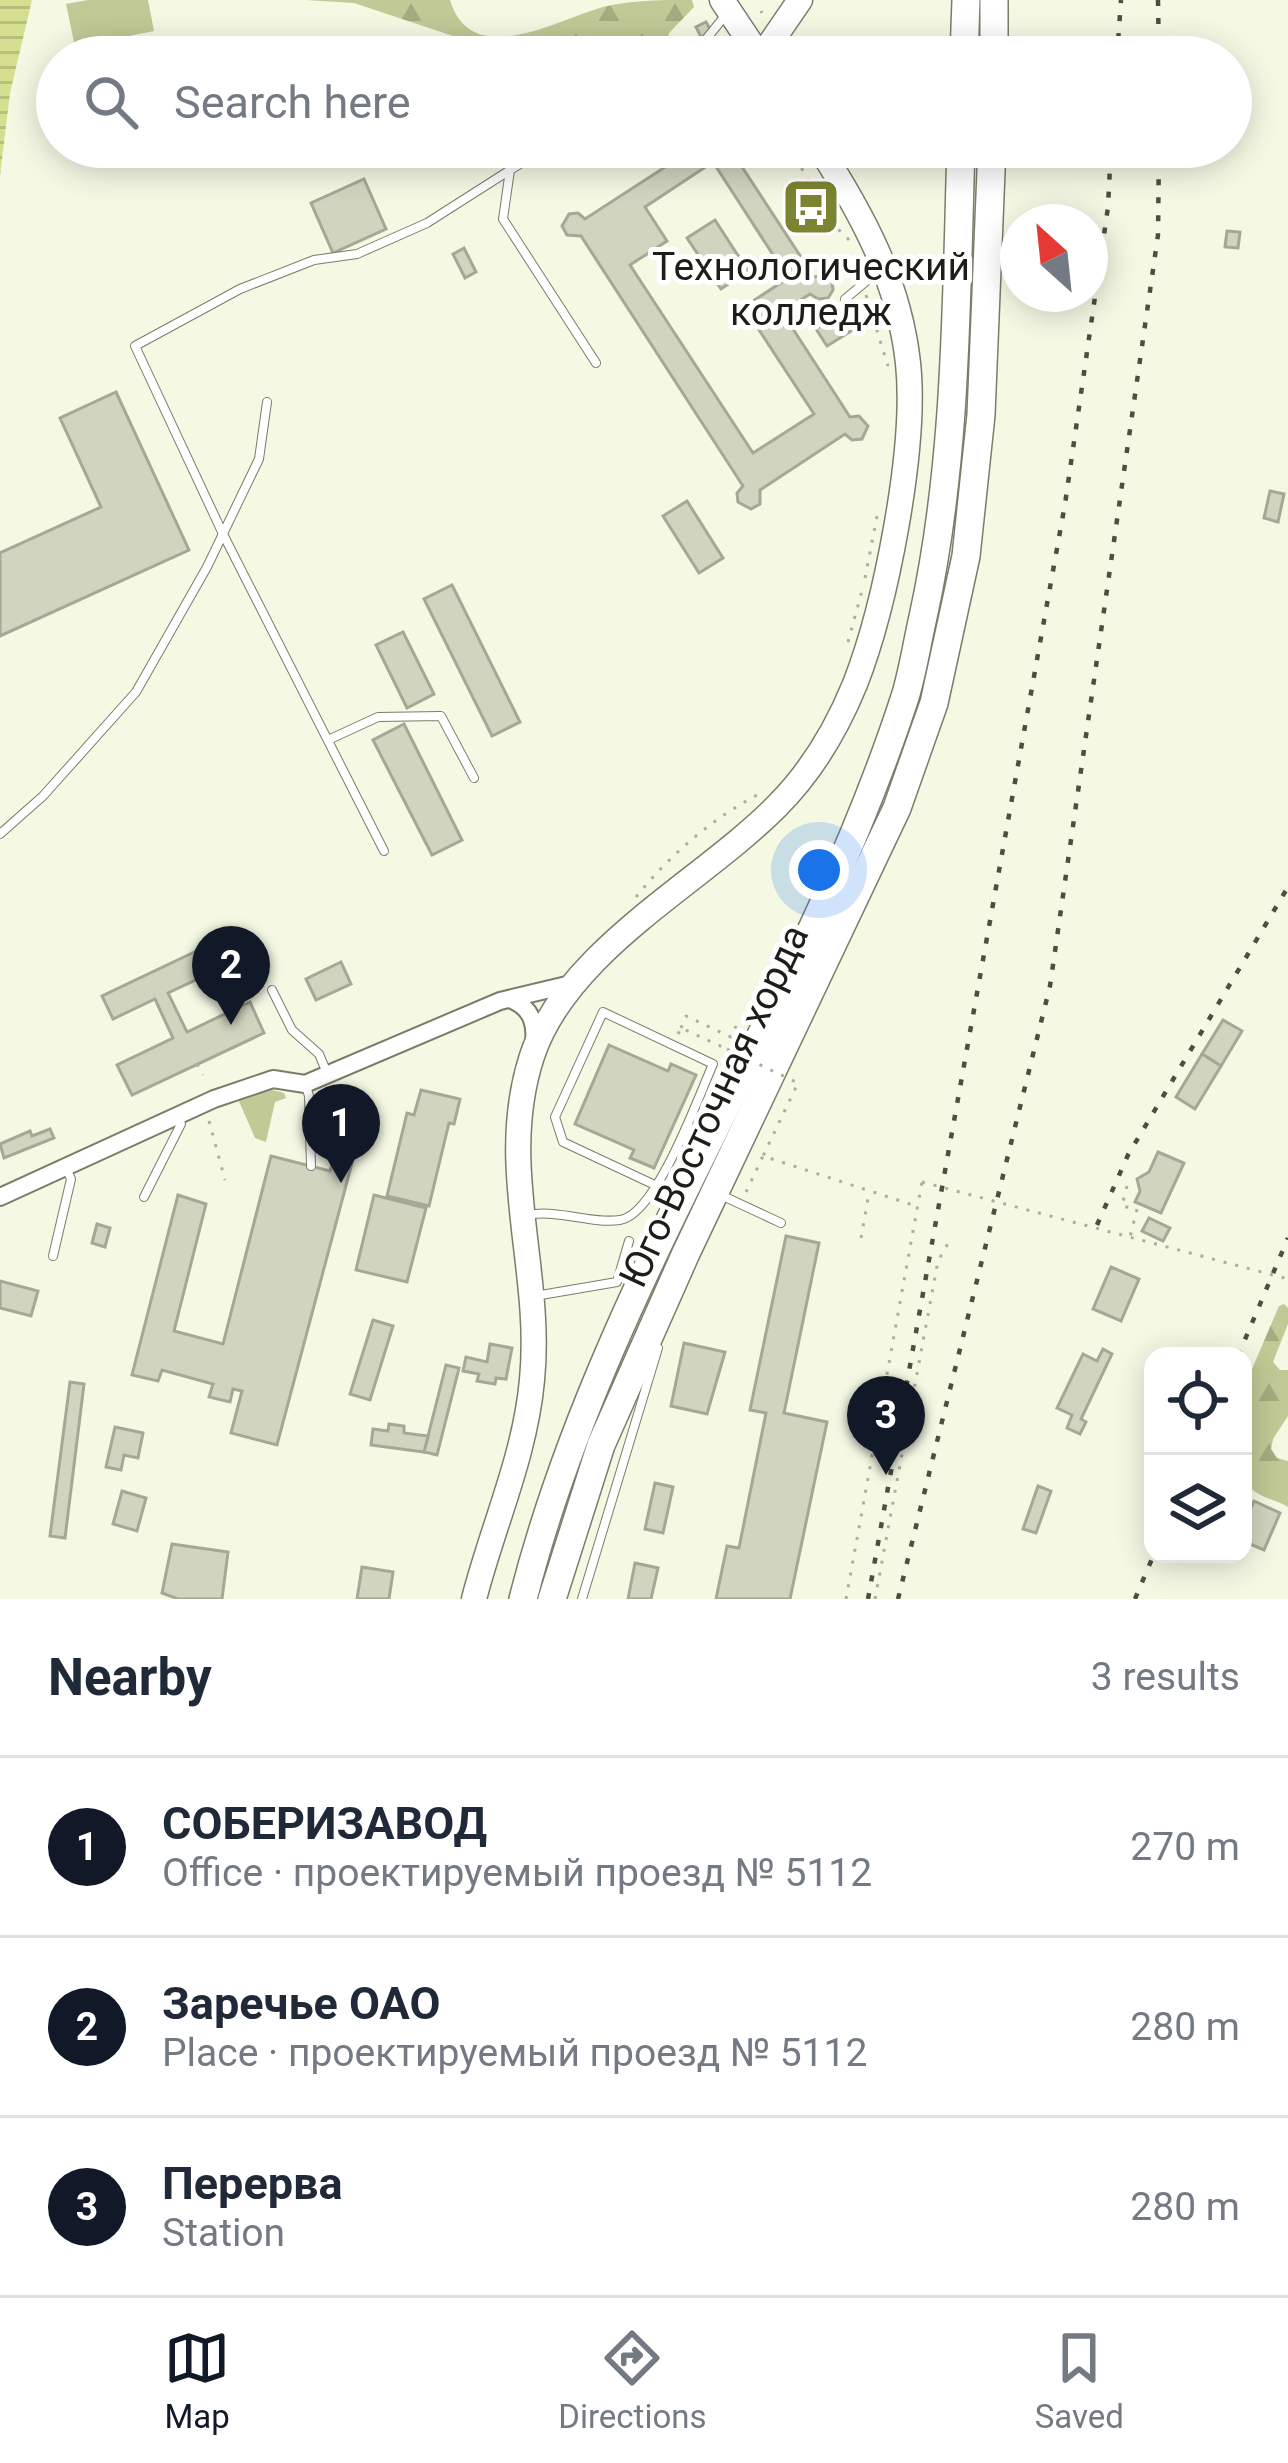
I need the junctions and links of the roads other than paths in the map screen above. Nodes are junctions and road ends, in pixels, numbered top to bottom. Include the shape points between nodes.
1 (800, 0) edge
2 (966, 0) edge
3 (994, 0) edge
4 (726, 6) edge
5 (707, 36) edge
6 (746, 36) edge
7 (775, 36) edge
8 (965, 36) edge
9 (994, 36) edge
10 (514, 168) edge
11 (832, 168) edge
12 (960, 168) edge
13 (991, 168) edge
14 (511, 170) junction
15 (884, 267) junction
16 (845, 298) dead end
17 (596, 363) dead end
18 (267, 402) dead end
19 (223, 534) junction
20 (328, 740) junction
21 (474, 778) dead end
22 (0, 834) edge
23 (385, 851) dead end
24 (571, 984) junction
25 (272, 990) dead end
26 (510, 998) junction
27 (533, 1052) junction
28 (328, 1075) junction
29 (305, 1084) junction
30 (178, 1115) junction
31 (311, 1166) dead end
32 (66, 1167) junction
33 (657, 1186) junction
34 (0, 1197) edge
35 (144, 1197) dead end
36 (728, 1198) junction
37 (521, 1217) junction
38 (781, 1223) dead end
39 (629, 1241) dead end
40 (686, 1253) junction
41 (53, 1256) dead end
42 (534, 1297) junction
43 (474, 1599) edge
44 (523, 1599) edge
45 (552, 1599) edge
46 (582, 1599) edge

1 - 7 main road
2 - 8 main road
3 - 9 main road
4 - 5 lane
4 - 6 main road
10 - 14 lane
11 - 15 main road
12 - 44 main road, Юго-Восточная хорда via 950,434 938,548 907,691 831,886 575,1432
13 - 36 main road, Юго-Восточная хорда via 974,485 934,703 897,808
14 - 17 lane via 502,219
14 - 19 lane via 427,223 240,289 135,346
15 - 16 lane
15 - 24 main road via 908,361 910,405 902,487 856,682 824,746 781,802
18 - 19 lane via 259,458
19 - 20 lane
19 - 22 lane via 136,692
20 - 21 lane via 378,717 441,716
20 - 23 lane
24 - 26 street
24 - 27 main road
25 - 28 lane
26 - 27 street via 532,1017
26 - 28 street
27 - 37 main road via 516,1134
28 - 29 street
29 - 30 street via 273,1079
29 - 31 lane
30 - 32 street
30 - 35 lane via 182,1124
32 - 34 street
32 - 41 lane
33 - 33 lane via 563,1142 555,1118 603,1012 713,1064
33 - 37 lane via 626,1220
36 - 38 lane
36 - 40 main road, Юго-Восточная хорда
37 - 42 main road
39 - 42 lane via 617,1282
40 - 45 main road, Юго-Восточная хорда via 602,1444
40 - 46 lane
42 - 43 main road via 518,1466

